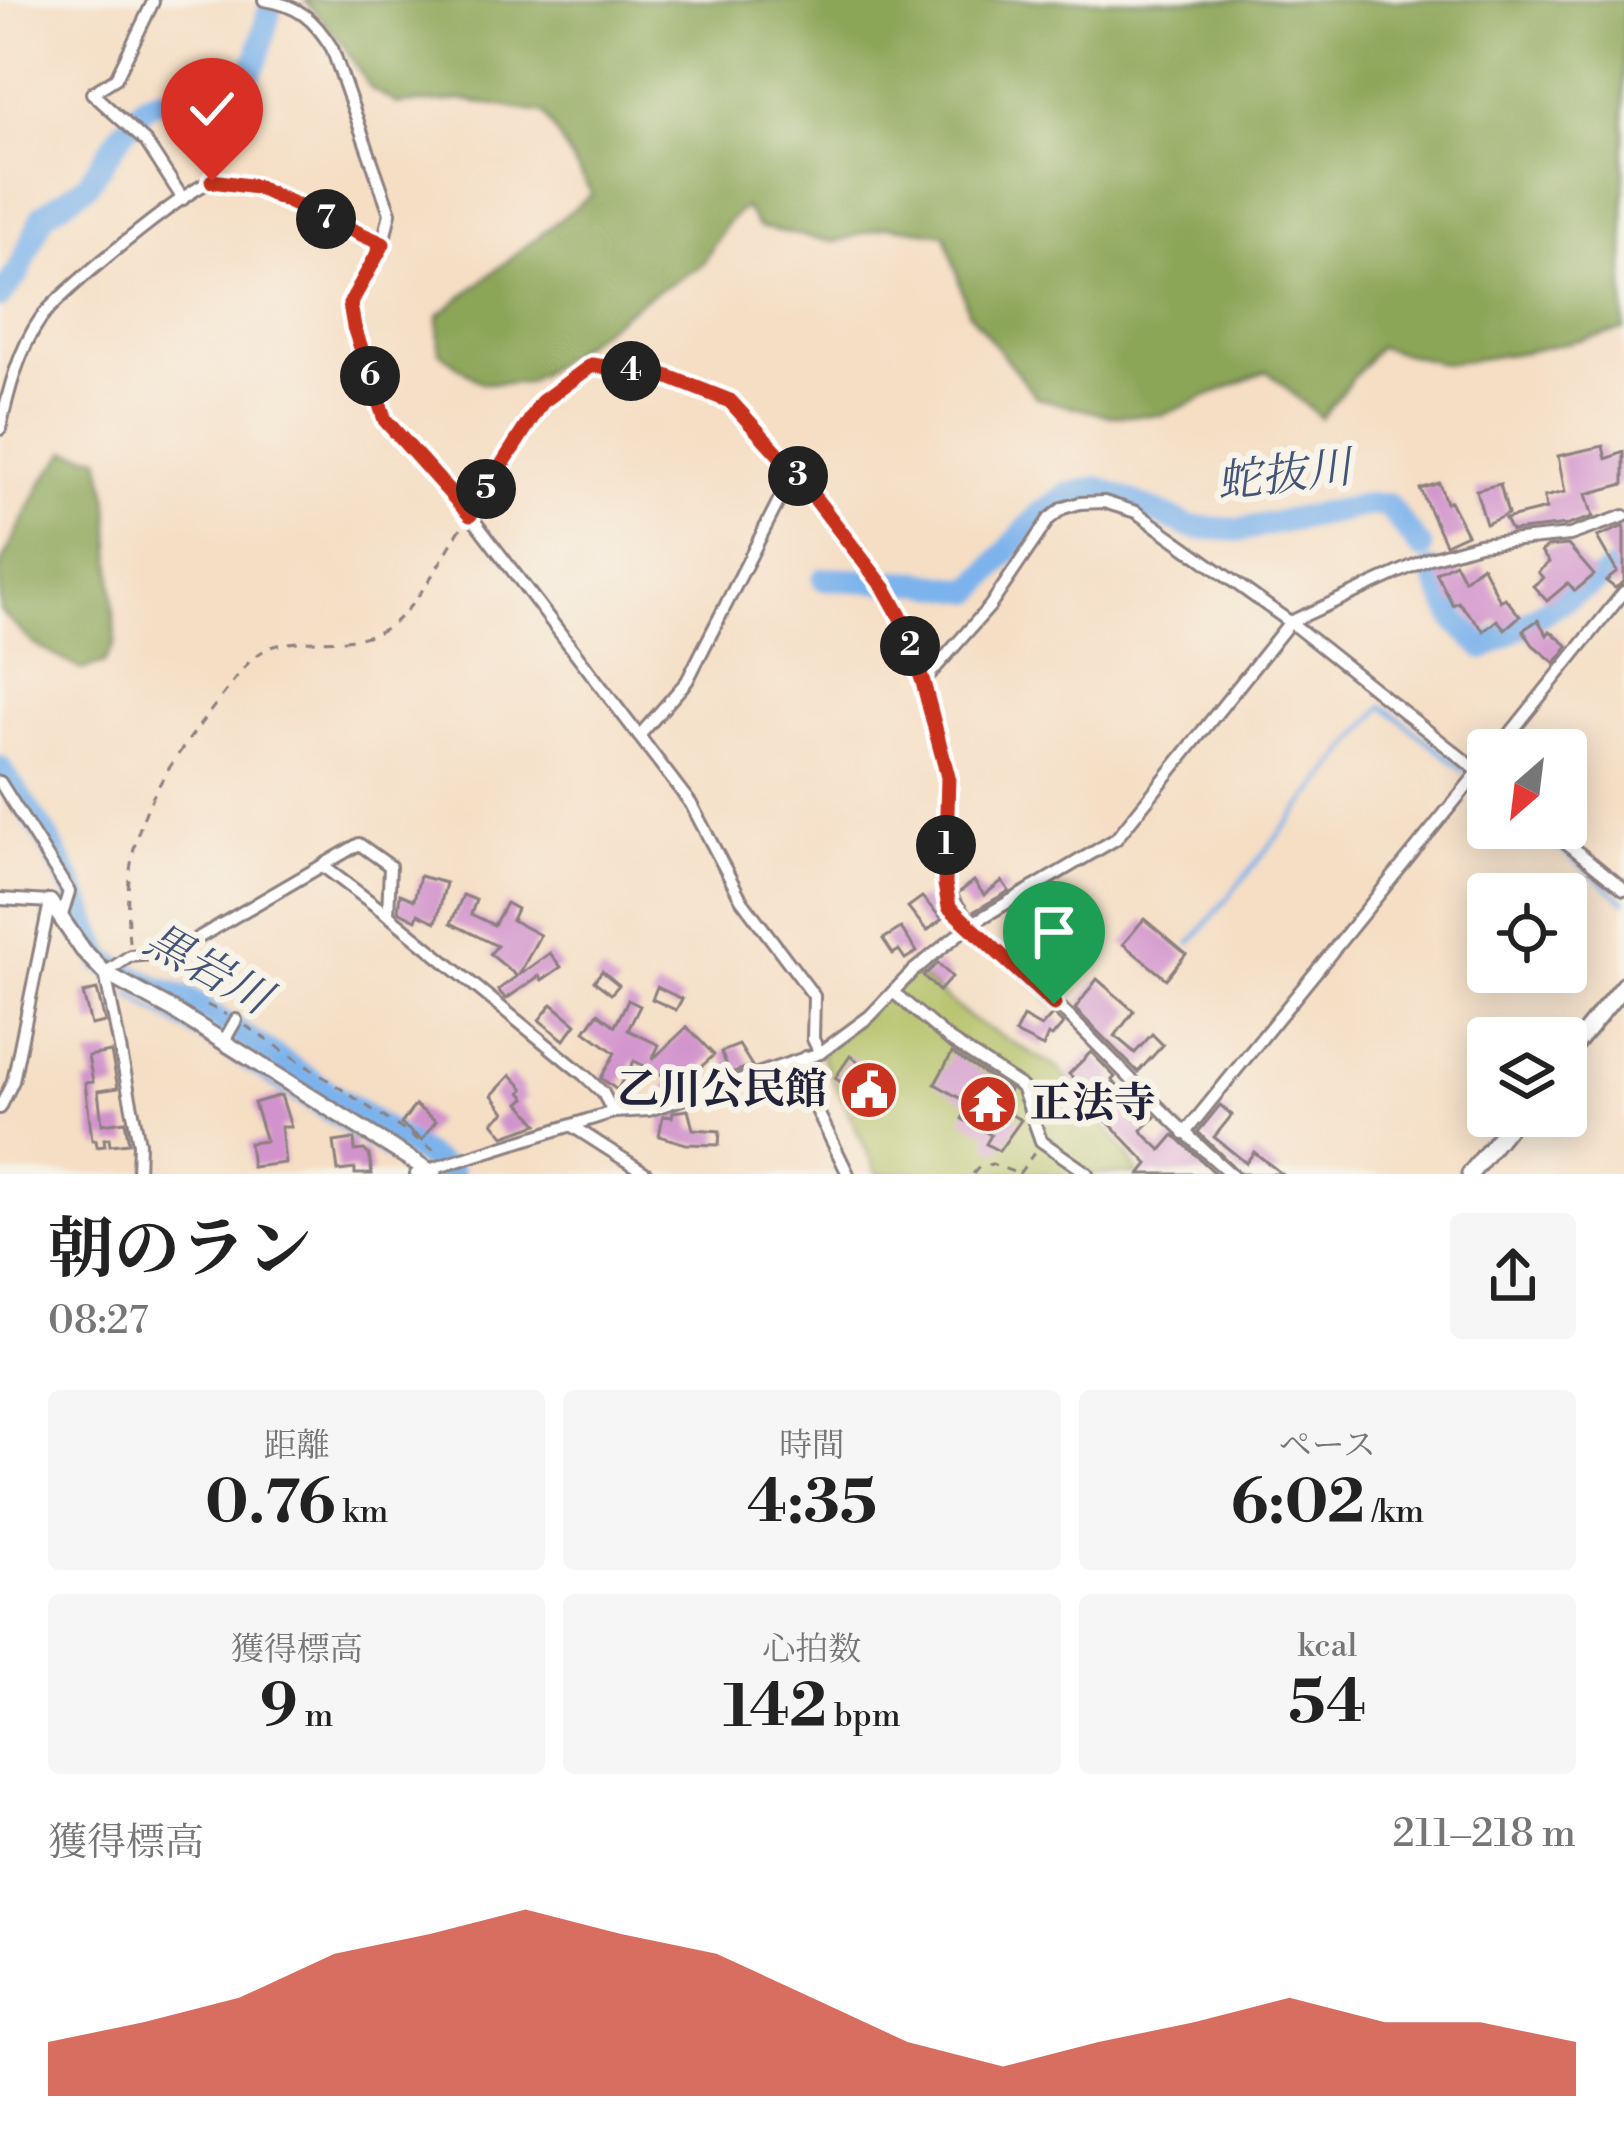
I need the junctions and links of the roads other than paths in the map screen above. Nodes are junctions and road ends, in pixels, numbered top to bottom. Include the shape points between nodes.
1 (264, 0) edge
2 (153, 2) edge
3 (183, 199) junction
4 (383, 244) junction
5 (0, 429) edge
6 (794, 471) junction
7 (470, 515) junction
8 (1624, 516) edge
9 (1624, 592) edge
10 (1290, 622) junction
11 (923, 682) junction
12 (1514, 729) edge
13 (639, 736) junction
14 (1467, 763) edge
15 (0, 782) edge
16 (1467, 795) edge
17 (1574, 849) edge
18 (324, 867) junction
19 (1624, 889) edge
20 (0, 899) edge
21 (50, 902) junction
22 (62, 915) junction
23 (388, 915) junction
24 (971, 924) junction
25 (105, 973) junction
26 (1624, 985) edge
27 (893, 992) junction
28 (236, 1020) road end
29 (1587, 1030) edge
30 (224, 1041) junction
31 (820, 1053) junction
32 (805, 1057) junction
33 (0, 1108) edge
34 (613, 1112) junction
35 (572, 1126) junction
36 (1184, 1134) junction
37 (1500, 1137) edge
38 (427, 1172) edge
39 (1087, 1173) edge
40 (138, 1174) edge
41 (646, 1174) edge
42 (848, 1174) edge
43 (1231, 1174) edge
44 (1470, 1174) edge

1 - 4 street via 292,4 332,48 391,213
2 - 3 street via 116,78 92,92 146,142
3 - 4 street via 212,181 256,187
3 - 5 street via 54,300 9,389
4 - 7 street via 350,304 354,327 385,420
6 - 7 street via 730,401 666,376 592,365 542,402
6 - 11 street via 885,589
6 - 13 street via 687,681
7 - 13 street
8 - 10 street via 1570,535 1478,544 1430,558
9 - 12 street
10 - 11 street via 1136,512 1080,503 1049,519 990,606
10 - 14 street
10 - 24 street via 1116,838
11 - 24 street via 948,777 949,907
13 - 31 street via 691,804 741,899 814,996
15 - 22 street via 69,892
16 - 36 street
17 - 19 street
18 - 23 street
18 - 23 street via 359,844 390,866
18 - 25 street via 174,952 130,956
20 - 21 street
21 - 22 street
21 - 33 street via 13,1081
22 - 25 street
23 - 34 street via 584,1076
24 - 27 street
24 - 36 street
25 - 30 street
25 - 40 street via 139,1143
26 - 29 main road
27 - 31 street
27 - 39 street via 1022,1087 1041,1141
28 - 30 street
30 - 38 street
31 - 32 street
32 - 34 street via 649,1110
32 - 42 street via 814,1104
34 - 35 street
35 - 38 street
35 - 41 street
36 - 43 street
37 - 44 main road

